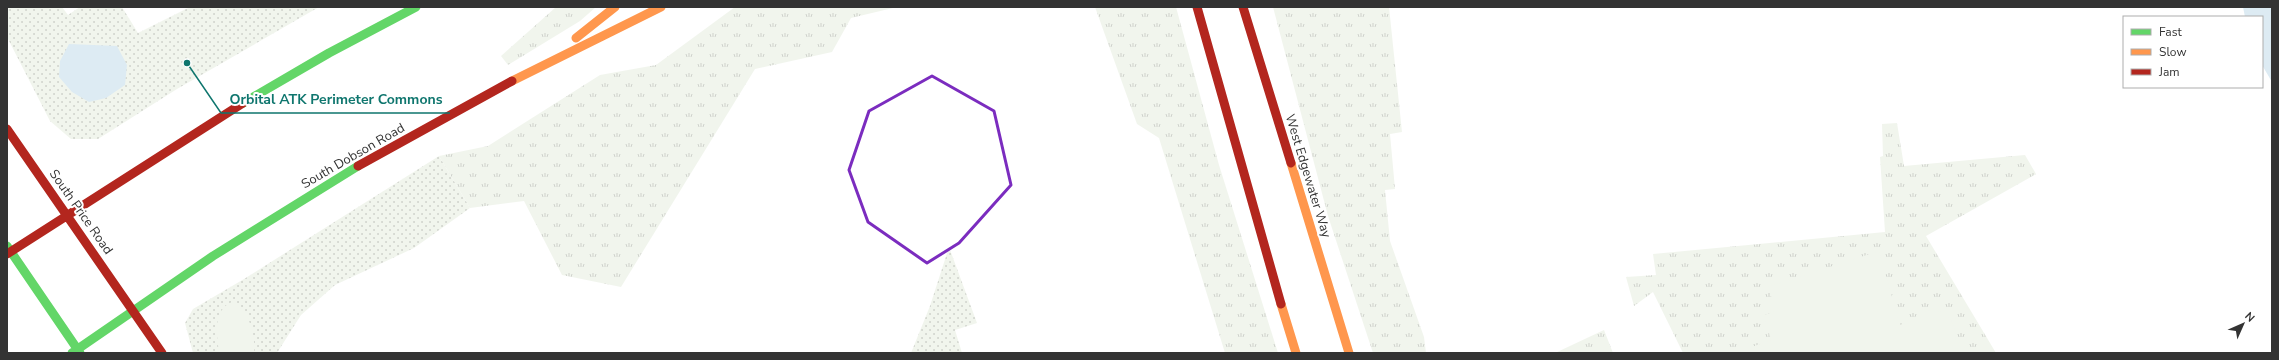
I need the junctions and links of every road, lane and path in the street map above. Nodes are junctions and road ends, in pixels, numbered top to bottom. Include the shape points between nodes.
1 (416, 7) edge
2 (615, 7) edge
3 (661, 7) edge
4 (1197, 7) edge
5 (1243, 7) edge
6 (529, 74) junction
7 (7, 129) edge
8 (68, 215) junction
9 (8, 251) edge
10 (133, 310) junction
11 (77, 352) edge
12 (162, 353) edge
13 (1296, 353) edge
14 (1349, 353) edge

1 - 8 main road via 376,26 255,96
2 - 6 main road
3 - 6 main road, South Dobson Road
4 - 13 main road
5 - 14 main road, West Edgewater Way
6 - 10 main road, South Dobson Road via 449,116 315,193 165,286
7 - 8 main road, South Price Road
8 - 9 main road
8 - 10 main road, South Price Road
9 - 11 main road
10 - 11 main road, South Dobson Road
10 - 12 main road, South Price Road

